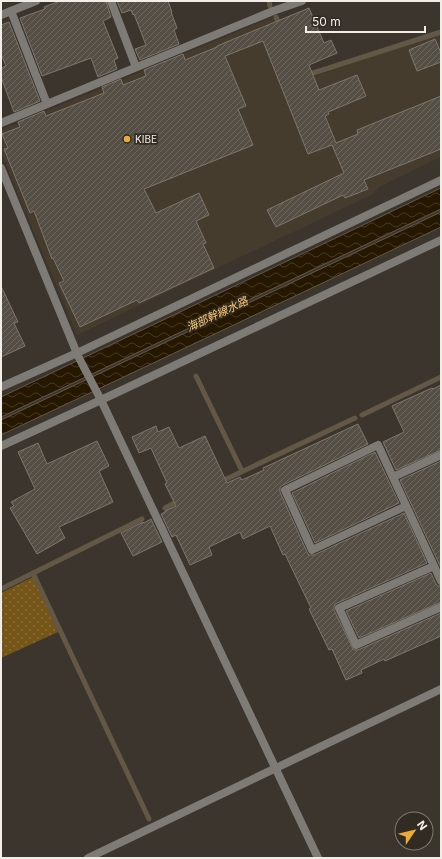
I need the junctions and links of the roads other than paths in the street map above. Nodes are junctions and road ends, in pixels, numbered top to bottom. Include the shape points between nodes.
1 (36, 1) edge
2 (111, 1) edge
3 (302, 1) edge
4 (11, 11) junction
5 (1, 15) edge
6 (136, 67) junction
7 (47, 104) junction
8 (1, 123) edge
9 (1, 168) edge
10 (441, 180) edge
11 (441, 240) edge
12 (78, 354) junction
13 (1, 387) edge
14 (100, 397) junction
15 (1, 446) edge
16 (441, 455) edge
17 (393, 477) junction
18 (406, 506) junction
19 (434, 566) junction
20 (441, 581) edge
21 (441, 607) edge
22 (441, 689) edge
23 (276, 768) junction
24 (88, 858) edge
25 (318, 858) edge

1 - 4 street
2 - 6 street
3 - 6 street
4 - 5 street
4 - 7 street
6 - 7 street
7 - 8 street
9 - 12 street
10 - 12 street
11 - 14 street
12 - 13 street
12 - 14 street
14 - 15 street
14 - 23 street
16 - 17 street
17 - 18 street
17 - 18 street via 378,445 285,490 312,550
18 - 19 street
19 - 20 street
19 - 21 street via 339,608 356,645
22 - 23 street
23 - 24 street
23 - 25 street

